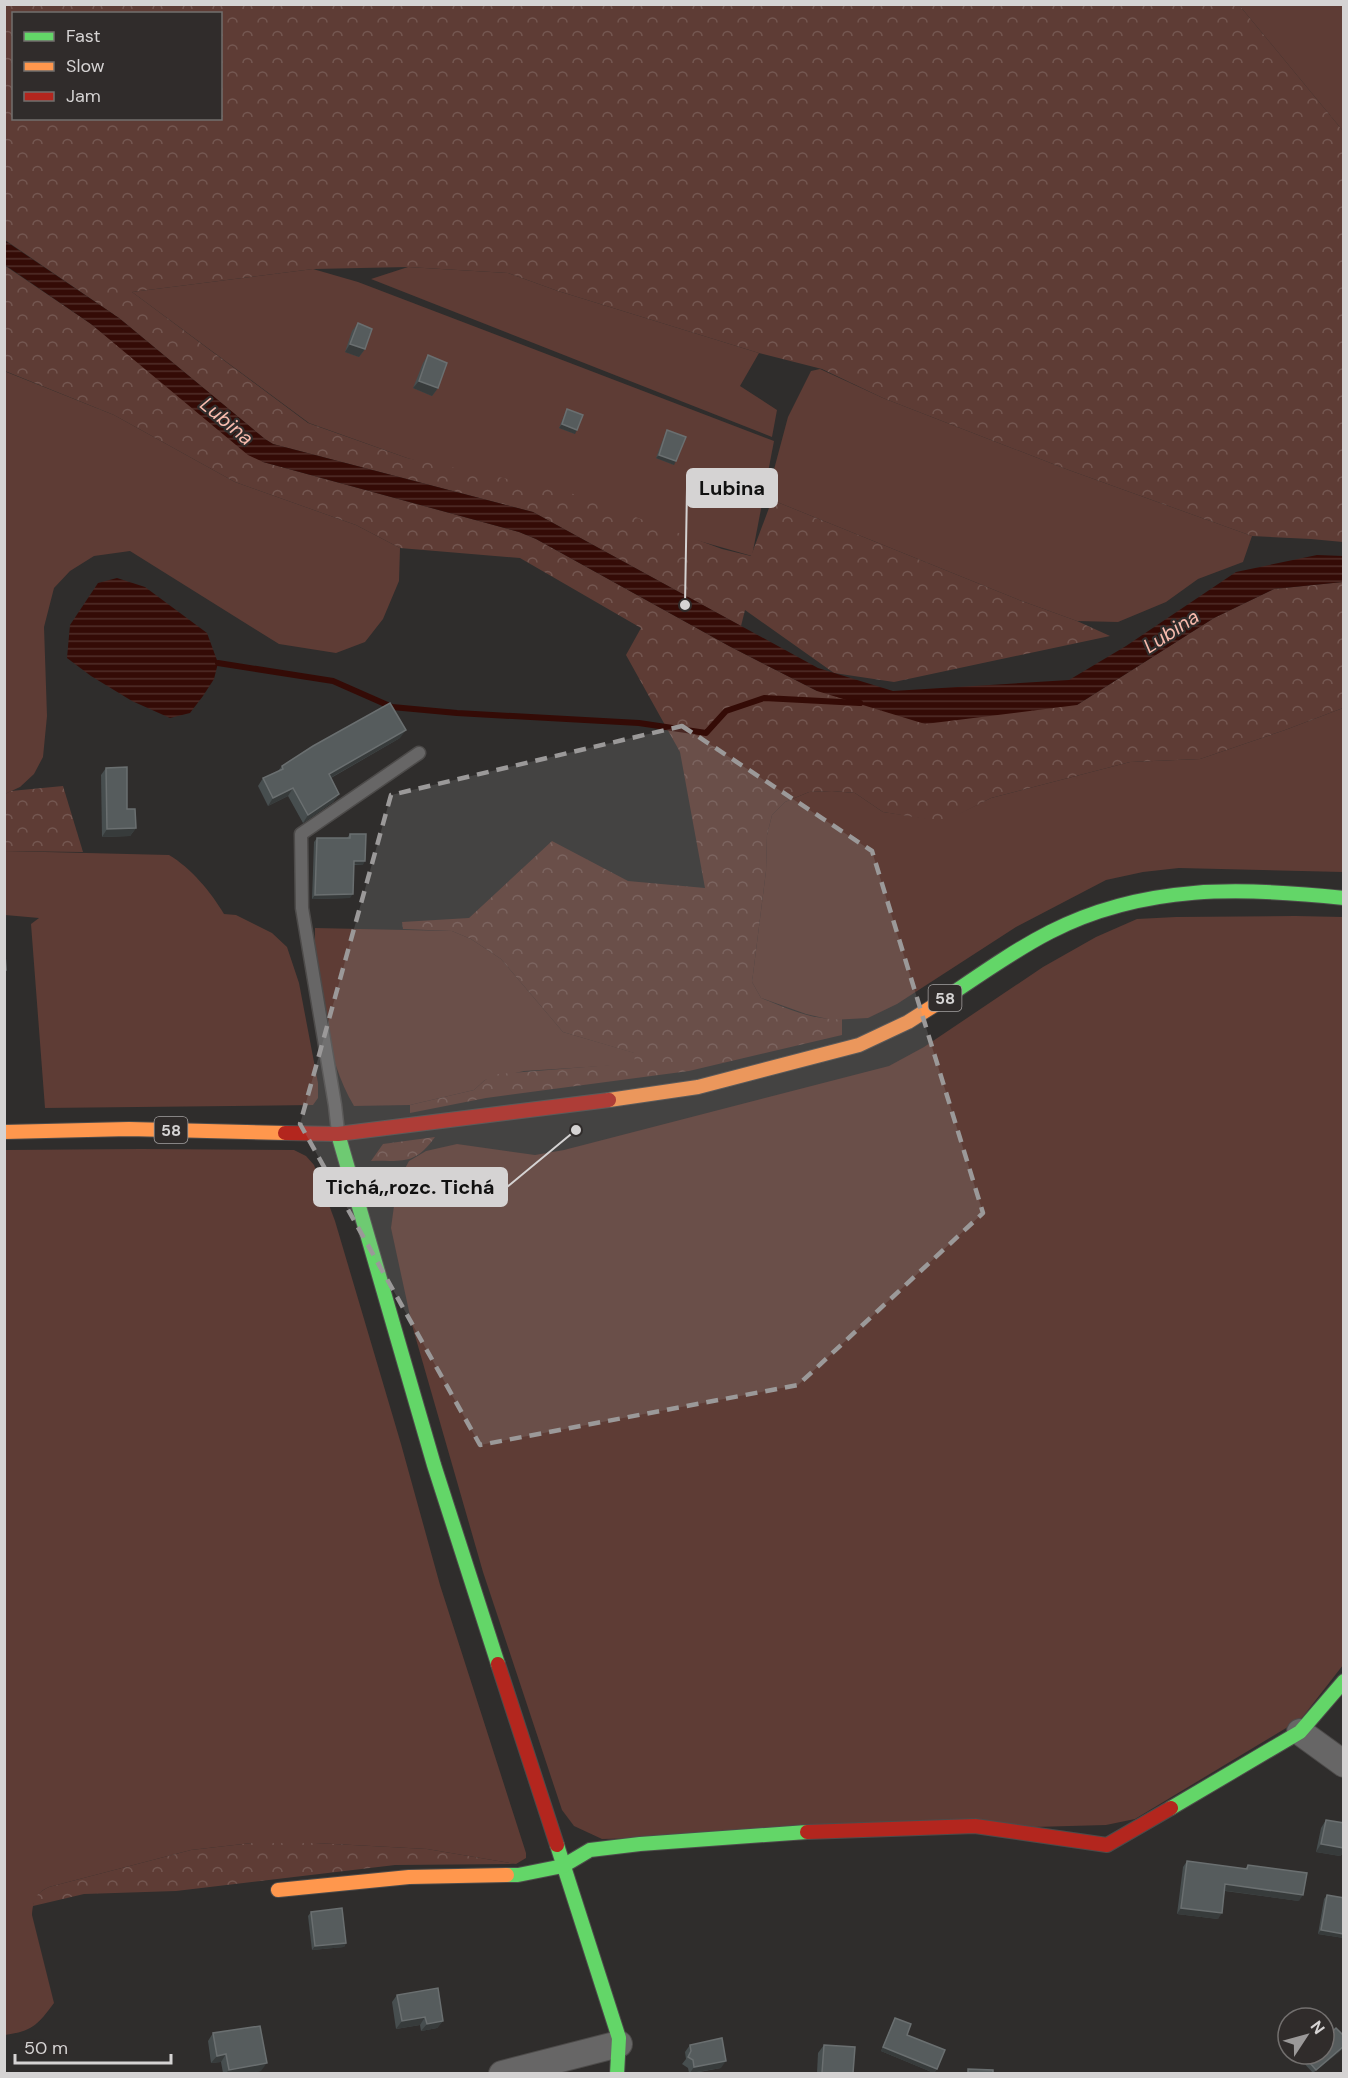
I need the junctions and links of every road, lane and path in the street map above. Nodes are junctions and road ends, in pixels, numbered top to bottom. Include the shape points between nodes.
1 (418, 753) dead end
2 (1344, 898) edge
3 (4, 1132) edge
4 (338, 1134) junction
5 (1344, 1681) edge
6 (1300, 1732) junction
7 (1344, 1764) edge
8 (563, 1866) junction
9 (278, 1890) dead end
10 (619, 2044) junction
11 (581, 2063) edge
12 (502, 2073) edge
13 (617, 2073) edge

1 - 4 lane via 302,834 302,908
2 - 4 street, 58 via 1276,891 1173,894 1131,901 1050,932 908,1022 859,1045 698,1087
3 - 4 street, 58 via 129,1129
4 - 8 street via 434,1465
5 - 6 street
6 - 7 street
6 - 8 street via 1107,1845 975,1826 848,1829 590,1850
8 - 9 street via 518,1875 409,1877
8 - 10 street
10 - 11 street
10 - 13 street
11 - 12 street

